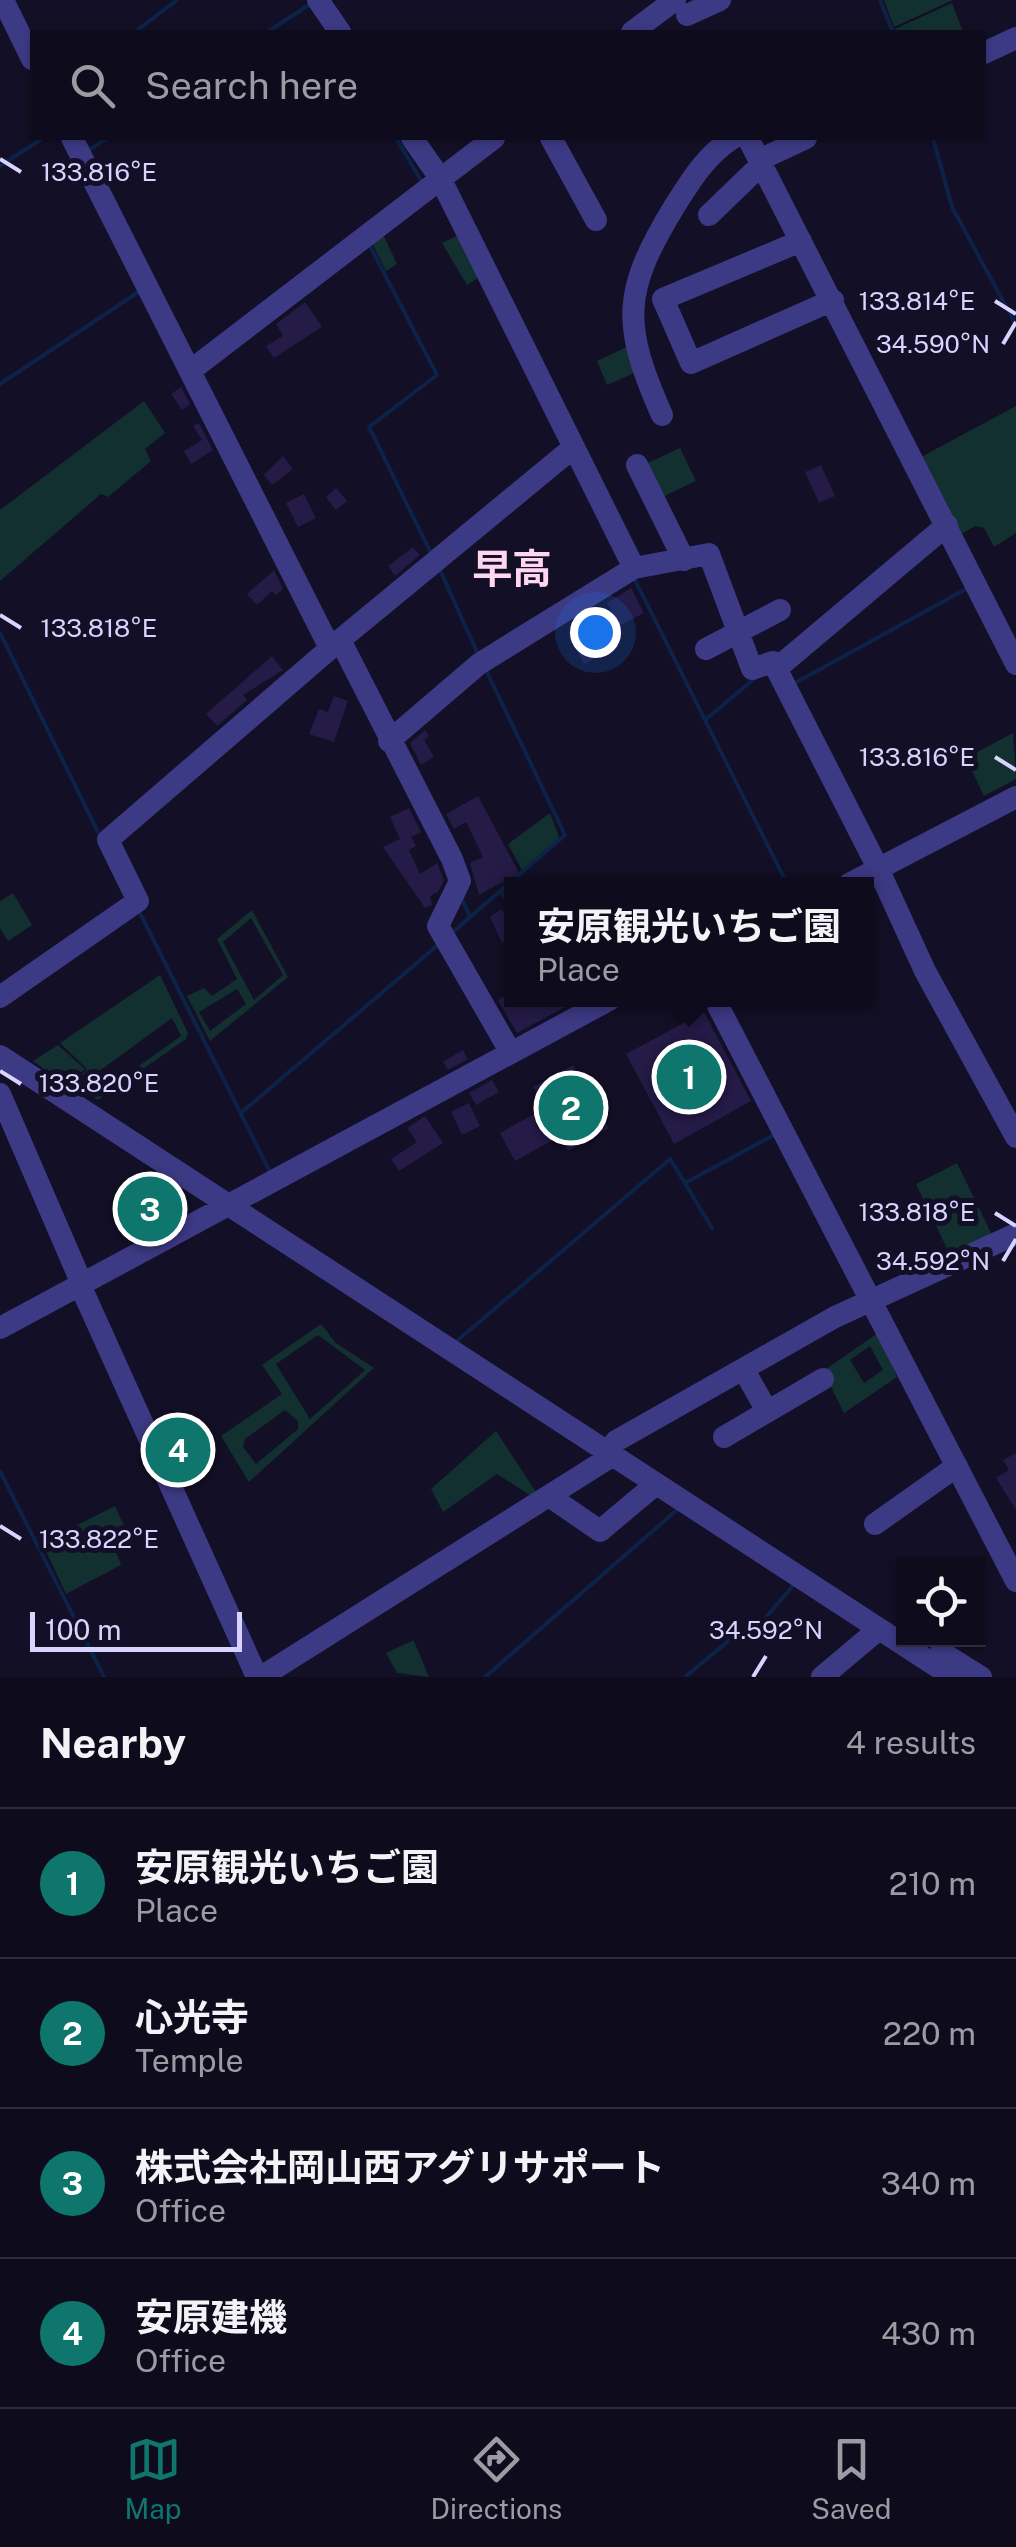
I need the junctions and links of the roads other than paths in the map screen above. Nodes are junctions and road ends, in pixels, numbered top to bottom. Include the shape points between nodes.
1 (2, 0) edge
2 (318, 0) edge
3 (720, 0) edge
4 (680, 9) edge
5 (339, 30) edge
6 (636, 30) edge
7 (1016, 38) edge
8 (986, 52) edge
9 (30, 55) edge
10 (73, 140) edge
11 (413, 140) edge
12 (491, 140) edge
13 (552, 140) edge
14 (731, 140) edge
15 (749, 140) edge
16 (802, 140) edge
17 (761, 162) junction
18 (436, 178) junction
19 (710, 216) dead end
20 (596, 220) dead end
21 (801, 241) junction
22 (833, 300) junction
23 (194, 368) junction
24 (662, 415) dead end
25 (570, 450) junction
26 (637, 465) dead end
27 (947, 525) junction
28 (684, 560) junction
29 (630, 570) junction
30 (780, 610) dead end
31 (1007, 624) edge
32 (738, 632) junction
33 (335, 644) junction
34 (706, 649) dead end
35 (1016, 664) edge
36 (783, 682) junction
37 (389, 741) junction
38 (1016, 797) edge
39 (876, 863) junction
40 (858, 877) edge
41 (0, 997) edge
42 (586, 1007) edge
43 (718, 1007) edge
44 (511, 1053) junction
45 (0, 1056) edge
46 (0, 1094) edge
47 (1016, 1137) edge
48 (236, 1201) junction
49 (1016, 1234) edge
50 (82, 1288) junction
51 (869, 1302) junction
52 (0, 1328) edge
53 (744, 1370) junction
54 (823, 1380) dead end
55 (767, 1412) junction
56 (724, 1437) dead end
57 (612, 1446) junction
58 (957, 1466) junction
59 (656, 1484) junction
60 (549, 1496) junction
61 (875, 1524) dead end
62 (1016, 1581) edge
63 (896, 1622) edge
64 (879, 1629) junction
65 (933, 1647) edge
66 (250, 1674) edge
67 (822, 1677) edge
68 (953, 1677) edge
69 (980, 1677) edge

1 - 9 street
2 - 5 street
3 - 4 street
4 - 6 street
7 - 8 street
10 - 23 street
11 - 18 street
12 - 18 street
13 - 20 street
14 - 24 street via 698,170 643,260 631,300 644,370
15 - 17 street
16 - 17 street
17 - 19 street
17 - 21 street
18 - 23 street
18 - 25 street
21 - 22 street
21 - 22 street via 662,299 691,363
22 - 27 street
23 - 33 street
25 - 29 street
25 - 33 street
26 - 28 street
27 - 31 street
27 - 36 street
28 - 29 street
28 - 32 street via 709,554
29 - 37 street via 482,662
30 - 32 street
31 - 35 street
32 - 34 street
32 - 36 street via 752,669 773,662
33 - 37 street
33 - 41 street via 108,840 133,904
36 - 39 street
37 - 44 street via 452,859 457,886 438,919 444,941
38 - 39 street
39 - 40 street
39 - 47 street via 925,970
42 - 44 street
43 - 51 street
44 - 48 street
45 - 48 street
46 - 50 street
48 - 50 street
48 - 57 street
48 - 57 street
49 - 51 street
50 - 52 street
50 - 66 street
51 - 53 street
51 - 58 street
53 - 55 street
53 - 57 street
54 - 55 street
55 - 56 street
57 - 59 street
57 - 60 street
57 - 63 street
58 - 61 street
58 - 62 street
59 - 60 street via 600,1531
59 - 64 street
60 - 66 street
64 - 67 street
64 - 68 street
65 - 69 street

